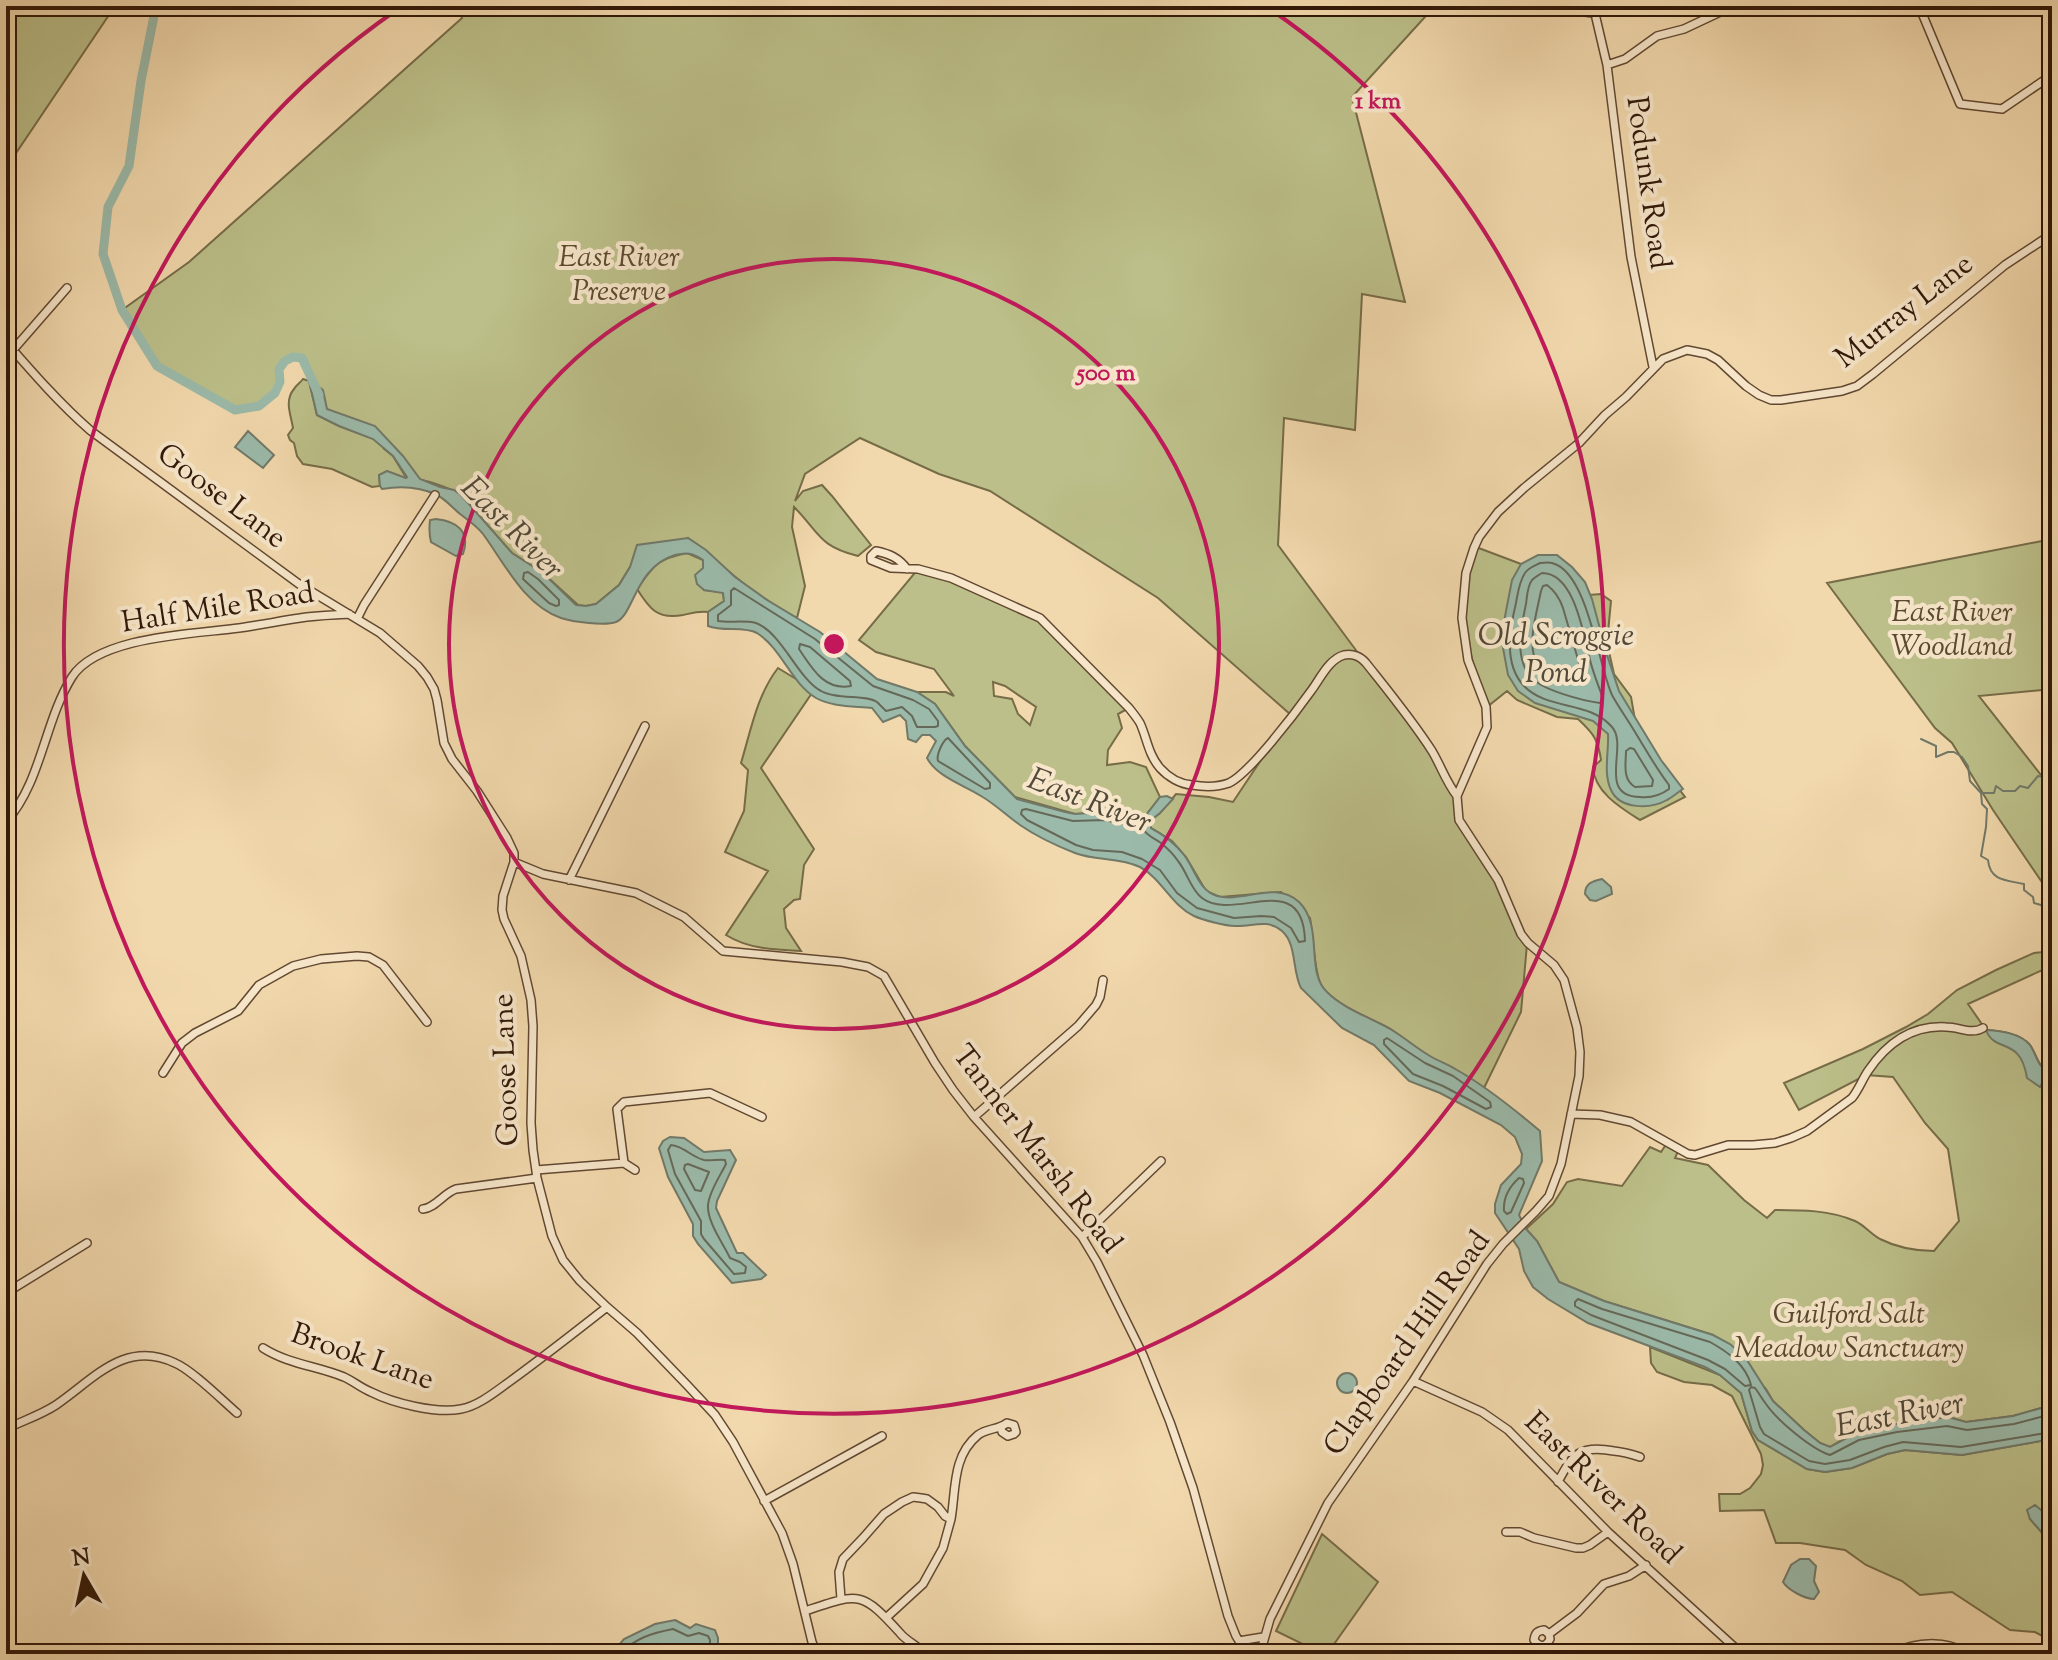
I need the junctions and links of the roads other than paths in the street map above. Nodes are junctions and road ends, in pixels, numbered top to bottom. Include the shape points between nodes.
1 (1596, 6) edge
2 (1733, 6) edge
3 (1919, 6) edge
4 (1607, 65) junction
5 (2052, 75) edge
6 (2052, 234) edge
7 (67, 288) dead end
8 (6, 342) edge
9 (13, 350) junction
10 (1653, 367) junction
11 (435, 495) dead end
12 (907, 569) dead end
13 (353, 616) junction
14 (645, 726) dead end
15 (1457, 796) junction
16 (6, 822) edge
17 (514, 862) junction
18 (569, 880) junction
19 (1103, 980) dead end
20 (427, 1022) dead end
21 (1983, 1028) dead end
22 (163, 1073) dead end
23 (1571, 1114) junction
24 (762, 1117) dead end
25 (974, 1117) junction
26 (1161, 1161) dead end
27 (624, 1163) junction
28 (635, 1170) dead end
29 (536, 1174) junction
30 (423, 1209) dead end
31 (1082, 1237) junction
32 (87, 1243) dead end
33 (6, 1293) edge
34 (607, 1307) junction
35 (263, 1348) dead end
36 (1413, 1381) junction
37 (237, 1413) dead end
38 (1001, 1428) dead end
39 (6, 1429) edge
40 (882, 1436) dead end
41 (1640, 1457) dead end
42 (1558, 1482) junction
43 (764, 1501) junction
44 (951, 1519) junction
45 (1506, 1532) dead end
46 (1608, 1532) junction
47 (1646, 1565) junction
48 (841, 1599) junction
49 (805, 1611) junction
50 (887, 1617) junction
51 (1549, 1634) dead end
52 (1263, 1637) junction
53 (1239, 1641) junction
54 (817, 1654) edge
55 (924, 1654) edge
56 (1247, 1654) edge
57 (1260, 1654) edge
58 (1742, 1654) edge
59 (1888, 1654) edge
60 (1970, 1654) edge

1 - 4 street, Podunk Road
2 - 4 street via 1657,36
3 - 5 street via 1960,104 2002,109
4 - 10 street, Podunk Road via 1631,257
6 - 10 street, Murray Lane via 2005,265 1857,386 1771,400 1718,360 1695,350
7 - 9 street
8 - 9 street, Goose Lane
9 - 13 street, Goose Lane via 91,431 299,584
10 - 15 street via 1579,443 1498,512 1479,537 1466,573 1462,618 1487,727
11 - 13 street
12 - 15 street, Clapboard Hill Road via 951,578 1040,618 1129,708 1159,767 1185,784 1214,786 1239,777 1332,663 1351,654 1361,657 1407,713
13 - 16 street, Half Mile Road via 303,617 148,639 90,658 73,675 26,793
13 - 17 street, Goose Lane via 380,633 427,677 444,743 507,838
14 - 18 street
15 - 23 street, Clapboard Hill Road via 1459,820 1498,880 1521,934 1564,980 1580,1052
17 - 18 street, Tanner Marsh Road
17 - 29 street, Goose Lane via 502,910 531,1000
18 - 25 street, Tanner Marsh Road via 636,893 684,917 723,951 842,962 884,976
19 - 25 street via 1096,1005 1078,1026
20 - 22 street via 383,965 369,957 321,959 293,966 259,985 238,1011 182,1043
21 - 23 street via 1970,1032 1928,1027 1899,1038 1882,1053 1852,1098 1807,1131 1775,1143 1688,1154 1631,1122
23 - 36 street, Clapboard Hill Road via 1549,1196 1478,1277
24 - 27 street via 710,1093 624,1102 617,1109
25 - 31 street, Tanner Marsh Road
26 - 31 street
27 - 28 street
27 - 29 street
29 - 30 street via 456,1189
29 - 34 street, Goose Lane via 563,1260
31 - 53 street, Tanner Marsh Road via 1143,1355 1170,1422
32 - 33 street
34 - 35 street, Brook Lane via 504,1386 461,1409 403,1403
34 - 43 street, Goose Lane via 715,1415
36 - 42 street, East River Road via 1496,1420
36 - 52 street, Clapboard Hill Road via 1328,1503
37 - 39 street via 179,1364 139,1355 114,1362 53,1407
38 - 44 street via 983,1432 962,1455
40 - 43 street
41 - 42 street via 1588,1449 1567,1464
42 - 46 street, East River Road
43 - 49 street, Goose Lane via 782,1533
44 - 48 street via 927,1499 913,1497 884,1514 843,1559
44 - 50 street via 943,1548 923,1584
45 - 46 street via 1583,1548
46 - 47 street, East River Road
47 - 51 street via 1604,1584
47 - 58 street, East River Road
48 - 49 street
48 - 50 street via 871,1603
49 - 54 street, Goose Lane
50 - 55 street
52 - 53 street
52 - 57 street, Clapboard Hill Road
53 - 56 street, Tanner Marsh Road
59 - 60 street via 1905,1646 1939,1643

